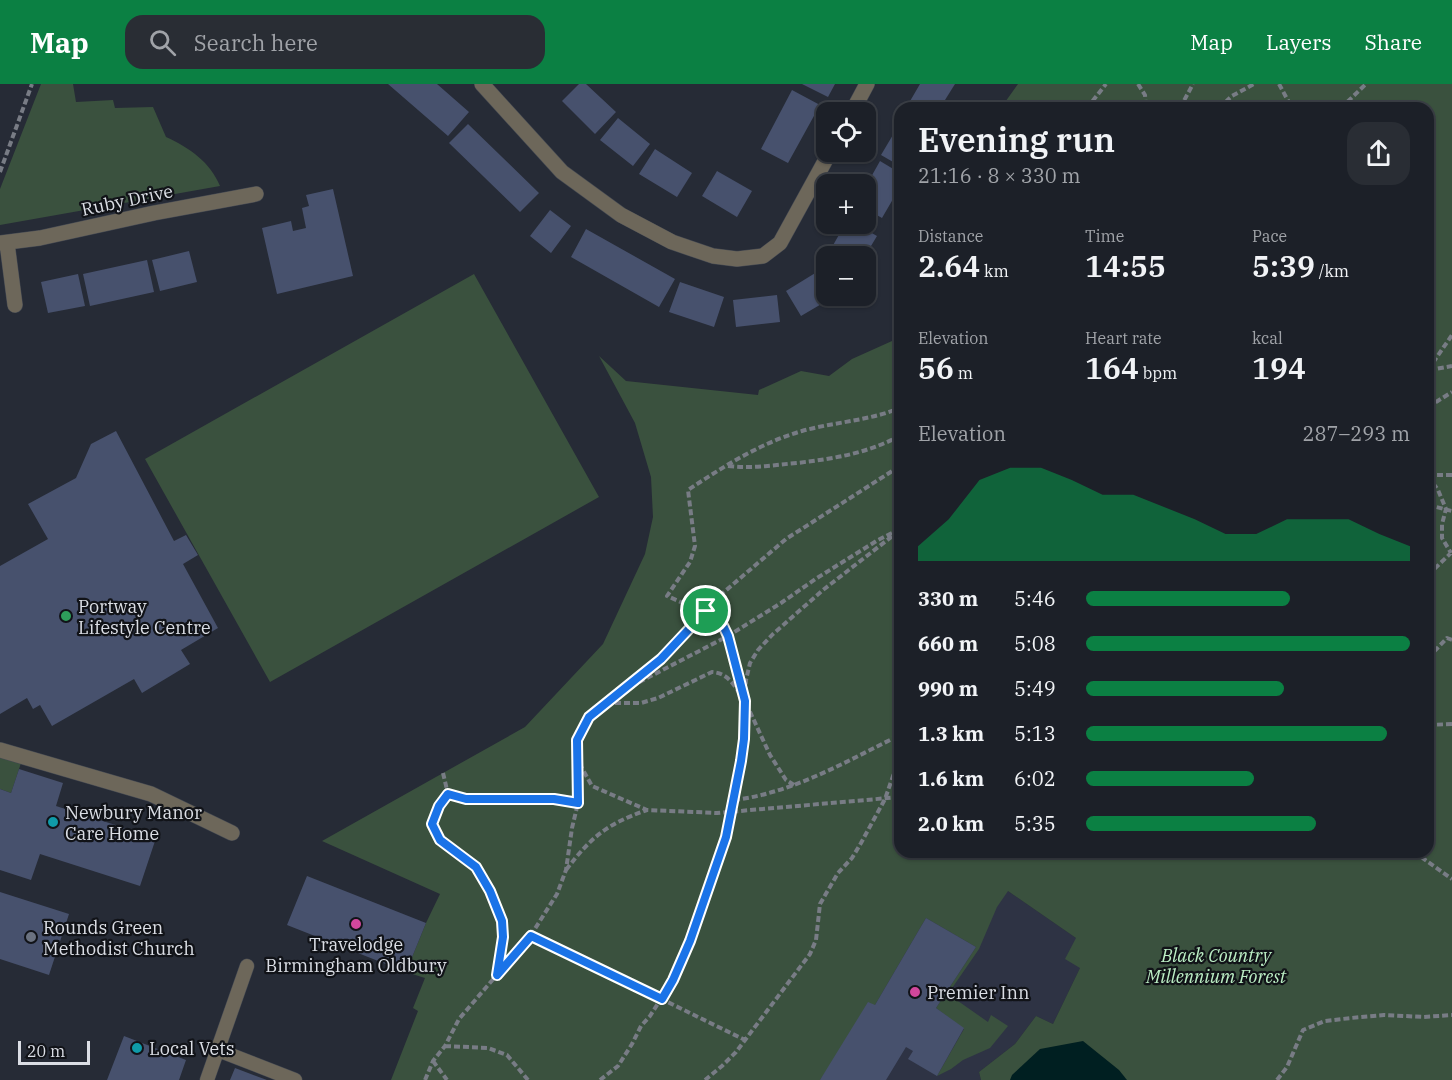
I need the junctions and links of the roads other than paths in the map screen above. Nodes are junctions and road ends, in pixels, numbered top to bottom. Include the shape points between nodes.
1 (482, 84) edge
2 (867, 84) edge
3 (857, 102) edge
4 (825, 162) edge
5 (256, 194) dead end
6 (3, 243) edge
7 (15, 305) dead end
8 (0, 750) edge
9 (232, 833) dead end
10 (247, 966) dead end
11 (218, 1050) junction
12 (207, 1080) edge
13 (295, 1080) edge

1 - 4 street via 562,172 621,215 672,242 713,256 737,260 763,256 780,243
2 - 3 street
5 - 6 street, Ruby Drive
6 - 7 street, Ruby Drive
8 - 9 street via 151,794
10 - 11 lane
11 - 12 lane
11 - 13 lane

